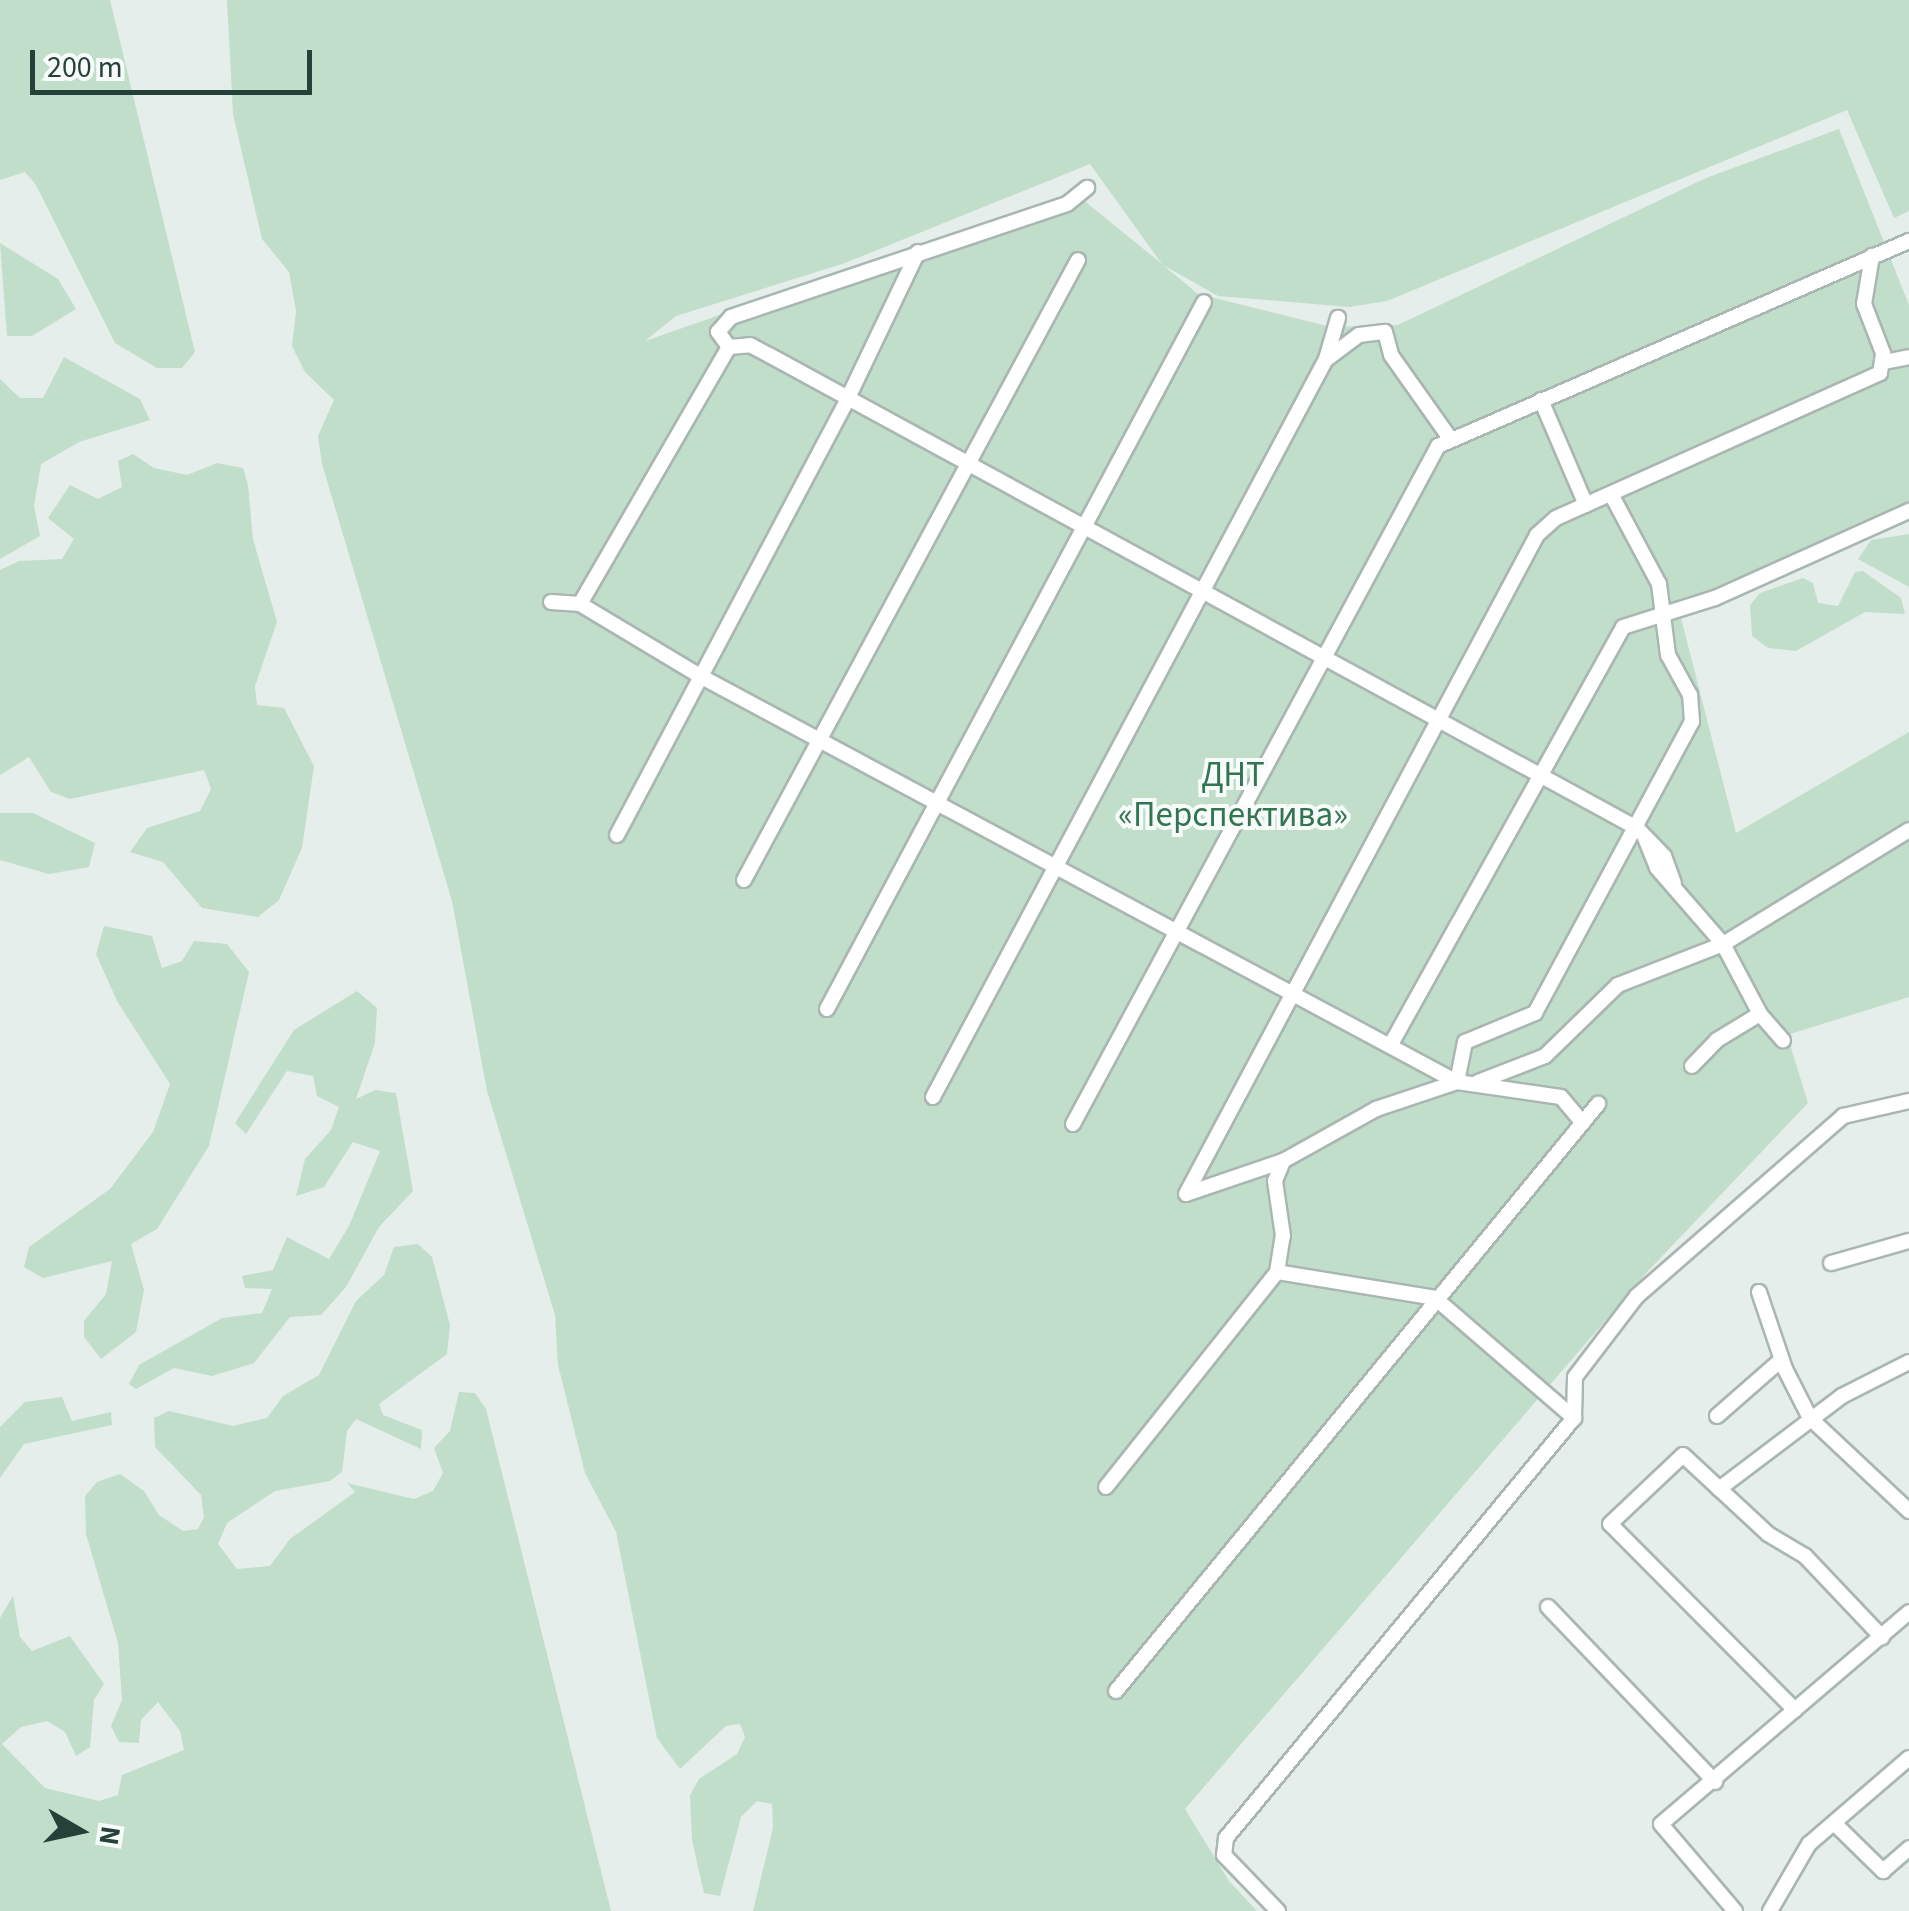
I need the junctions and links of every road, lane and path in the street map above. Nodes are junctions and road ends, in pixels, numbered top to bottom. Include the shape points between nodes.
1 (1087, 188) dead end
2 (1909, 241) edge
3 (918, 252) junction
4 (1872, 256) junction
5 (1078, 260) dead end
6 (1204, 302) dead end
7 (1338, 318) dead end
8 (729, 347) junction
9 (1909, 357) edge
10 (1326, 359) junction
11 (1884, 362) junction
12 (848, 400) junction
13 (1541, 400) junction
14 (1449, 437) junction
15 (966, 467) junction
16 (1611, 494) junction
17 (1586, 505) junction
18 (1909, 511) edge
19 (1084, 531) junction
20 (1202, 595) junction
21 (551, 602) dead end
22 (580, 604) junction
23 (1666, 611) junction
24 (1319, 658) junction
25 (700, 676) junction
26 (1438, 722) junction
27 (821, 737) junction
28 (1539, 776) junction
29 (940, 802) junction
30 (1909, 830) edge
31 (1641, 832) junction
32 (617, 835) dead end
33 (1055, 864) junction
34 (744, 880) dead end
35 (1175, 929) junction
36 (1723, 944) junction
37 (1295, 994) junction
38 (827, 1009) dead end
39 (1760, 1014) junction
40 (1784, 1040) dead end
41 (1390, 1046) junction
42 (1692, 1066) dead end
43 (1462, 1084) junction
44 (934, 1097) dead end
45 (1909, 1101) edge
46 (1598, 1104) dead end
47 (1583, 1122) junction
48 (1072, 1124) dead end
49 (1282, 1161) junction
50 (1909, 1241) edge
51 (1831, 1264) dead end
52 (1277, 1272) junction
53 (1758, 1292) dead end
54 (1435, 1298) junction
55 (1782, 1360) junction
56 (1909, 1362) edge
57 (1717, 1416) dead end
58 (1574, 1418) junction
59 (1810, 1418) junction
60 (1106, 1487) dead end
61 (1719, 1489) junction
62 (1909, 1511) edge
63 (1548, 1606) dead end
64 (1909, 1612) edge
65 (1882, 1637) junction
66 (1116, 1691) dead end
67 (1795, 1710) junction
68 (1909, 1758) edge
69 (1716, 1782) junction
70 (1834, 1823) junction
71 (1909, 1848) edge
72 (1278, 1911) edge
73 (1736, 1911) edge
74 (1770, 1911) edge

1 - 3 street via 1068,204
2 - 4 street
3 - 8 street via 731,317 718,332
3 - 12 street
4 - 11 street via 1864,304
4 - 13 street
5 - 15 street
6 - 19 street
7 - 10 street
8 - 12 street via 750,345
8 - 22 street
9 - 11 street
10 - 14 street via 1358,336 1385,332 1391,355
10 - 20 street
11 - 16 street via 1880,373
12 - 15 street
12 - 25 street
13 - 14 street
13 - 17 street
14 - 24 street
15 - 19 street
15 - 27 street
16 - 17 street
16 - 23 street via 1659,584
17 - 26 street via 1536,535
18 - 23 street via 1715,598
19 - 20 street
19 - 29 street
20 - 24 street
20 - 33 street
21 - 22 street
22 - 25 street
23 - 28 street via 1623,626
23 - 31 street via 1668,655 1690,695 1692,722
24 - 26 street
24 - 35 street
25 - 27 street
25 - 32 street
26 - 28 street
26 - 37 street
27 - 29 street
27 - 34 street
28 - 31 street
28 - 41 street
29 - 33 street
29 - 38 street
30 - 36 street
31 - 36 street
31 - 43 street via 1535,1013 1465,1042
33 - 35 street
33 - 44 street
35 - 37 street
35 - 48 street
36 - 39 street
36 - 43 street via 1618,985 1544,1056
37 - 41 street
37 - 49 street via 1186,1194
39 - 40 street
39 - 42 street via 1717,1040
41 - 43 street
43 - 47 street via 1561,1097
43 - 49 street via 1376,1108
45 - 58 street via 1843,1116 1748,1204 1669,1262 1575,1378
46 - 47 street
47 - 54 street
49 - 52 street via 1275,1180 1284,1236
50 - 51 street
52 - 54 street
52 - 60 street
53 - 55 street
54 - 58 street
54 - 66 street
55 - 57 street
55 - 59 street
56 - 59 street
58 - 72 street via 1226,1838 1224,1855
59 - 61 street
59 - 62 street
61 - 65 street via 1768,1534 1805,1556
61 - 67 street via 1684,1455 1610,1524
63 - 69 street
64 - 65 street
65 - 67 street
67 - 69 street
68 - 70 street
69 - 73 street via 1661,1824
70 - 71 street via 1883,1871
70 - 74 street via 1809,1844

